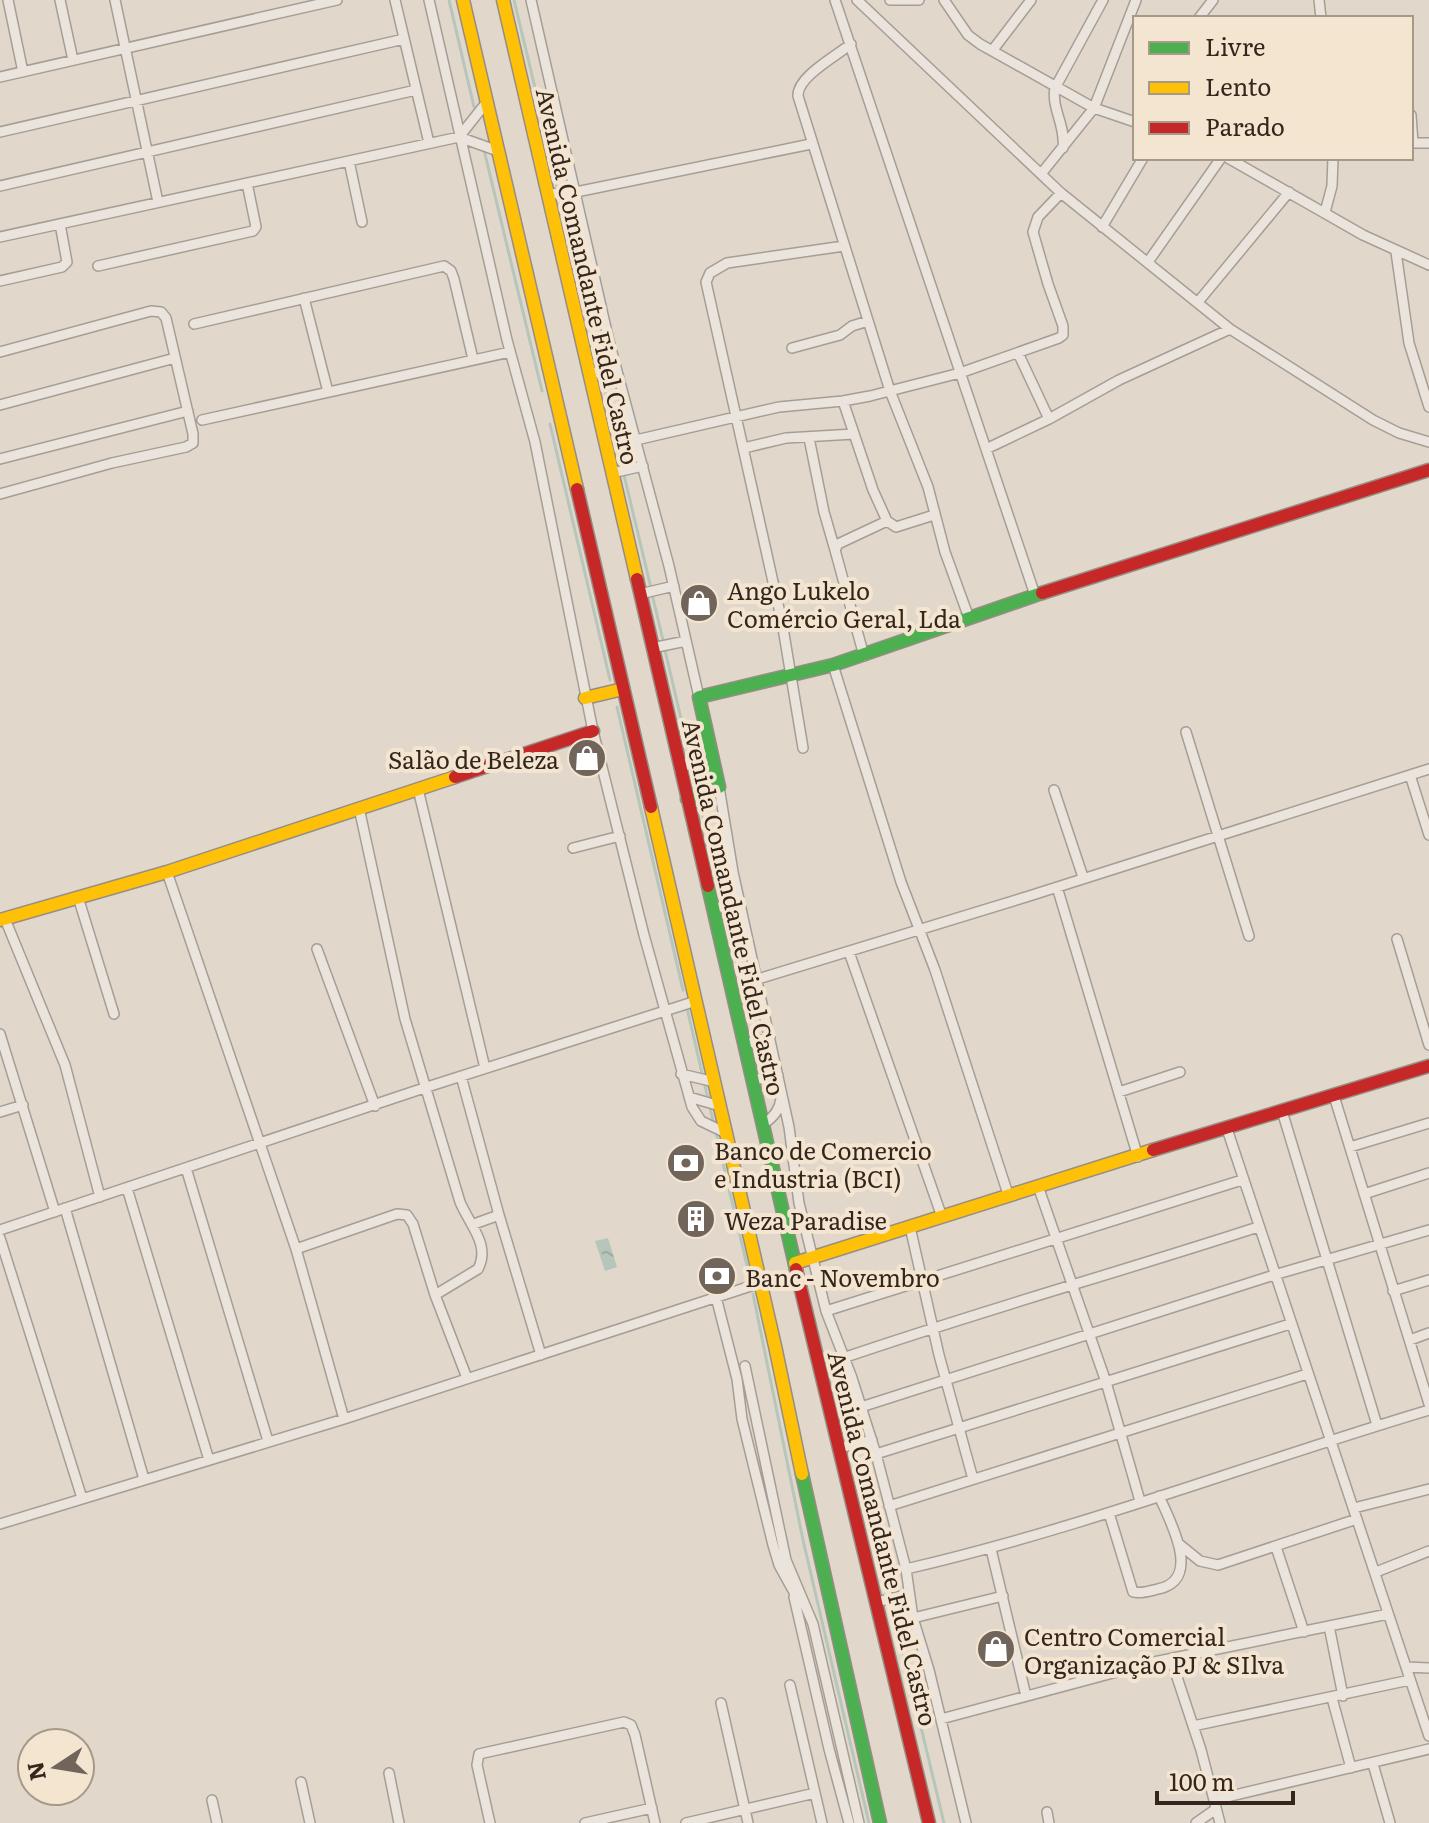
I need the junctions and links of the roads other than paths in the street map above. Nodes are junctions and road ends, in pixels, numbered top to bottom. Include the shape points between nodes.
1 (8, 0) edge
2 (60, 0) edge
3 (115, 0) edge
4 (337, 0) edge
5 (395, 0) edge
6 (429, 0) edge
7 (463, 0) edge
8 (503, 0) edge
9 (531, 0) edge
10 (835, 0) edge
11 (857, 0) edge
12 (890, 0) edge
13 (919, 0) edge
14 (944, 0) edge
15 (1031, 0) edge
16 (1103, 0) edge
17 (1136, 0) edge
18 (1213, 0) edge
19 (1201, 16) edge
20 (404, 39) junction
21 (851, 44) junction
22 (126, 48) junction
23 (992, 51) junction
24 (73, 60) junction
25 (23, 72) junction
26 (0, 77) edge
27 (1055, 88) junction
28 (416, 90) junction
29 (137, 100) junction
30 (486, 103) junction
31 (1094, 108) junction
32 (1133, 121) edge
33 (0, 132) edge
34 (459, 137) junction
35 (429, 143) junction
36 (811, 144) junction
37 (1063, 148) junction
38 (498, 151) junction
39 (148, 152) junction
40 (1142, 160) edge
41 (1220, 160) edge
42 (1232, 160) edge
43 (1333, 160) edge
44 (349, 161) junction
45 (1041, 174) junction
46 (247, 183) junction
47 (0, 186) edge
48 (576, 192) junction
49 (1289, 192) junction
50 (1061, 193) junction
51 (548, 194) junction
52 (158, 202) junction
53 (1325, 212) junction
54 (362, 222) dead end
55 (60, 224) junction
56 (1102, 227) junction
57 (0, 237) edge
58 (844, 246) junction
59 (1396, 252) junction
60 (1148, 262) junction
61 (1429, 265) edge
62 (98, 266) dead end
63 (0, 281) edge
64 (304, 298) junction
65 (1198, 302) junction
66 (868, 321) junction
67 (194, 324) dead end
68 (1230, 329) junction
69 (792, 348) dead end
70 (0, 352) edge
71 (510, 352) junction
72 (1018, 353) junction
73 (175, 358) junction
74 (473, 359) junction
75 (615, 368) junction
76 (960, 373) junction
77 (589, 374) junction
78 (890, 391) junction
79 (328, 392) junction
80 (843, 401) junction
81 (0, 405) edge
82 (1429, 407) edge
83 (188, 411) junction
84 (737, 418) junction
85 (1049, 419) junction
86 (202, 420) dead end
87 (854, 434) junction
88 (809, 438) junction
89 (636, 440) junction
90 (1429, 442) edge
91 (744, 448) junction
92 (986, 449) junction
93 (0, 459) edge
94 (643, 466) junction
95 (1429, 470) edge
96 (612, 473) junction
97 (0, 494) edge
98 (934, 515) junction
99 (887, 521) junction
100 (835, 550) junction
101 (674, 586) junction
102 (640, 594) junction
103 (1035, 595) junction
104 (969, 618) junction
105 (686, 641) junction
106 (652, 648) junction
107 (864, 656) junction
108 (833, 665) junction
109 (791, 674) junction
110 (623, 689) junction
111 (699, 697) junction
112 (585, 698) junction
113 (593, 731) junction
114 (1186, 732) dead end
115 (709, 740) junction
116 (803, 748) dead end
117 (1429, 769) edge
118 (680, 771) junction
119 (1410, 775) junction
120 (719, 787) junction
121 (418, 789) junction
122 (1054, 790) dead end
123 (687, 799) junction
124 (359, 808) junction
125 (1429, 835) edge
126 (620, 836) junction
127 (1218, 837) junction
128 (573, 848) dead end
129 (167, 872) junction
130 (1083, 877) junction
131 (1057, 887) junction
132 (78, 897) junction
133 (739, 902) junction
134 (713, 909) junction
135 (2, 920) edge
136 (919, 930) junction
137 (1249, 936) dead end
138 (1397, 939) dead end
139 (317, 949) dead end
140 (849, 952) junction
141 (758, 979) junction
142 (696, 1001) junction
143 (665, 1010) junction
144 (114, 1014) dead end
145 (0, 1034) edge
146 (770, 1038) junction
147 (744, 1044) junction
148 (1429, 1045) edge
149 (4, 1058) edge
150 (1429, 1066) edge
151 (485, 1068) junction
152 (1180, 1072) dead end
153 (681, 1074) junction
154 (778, 1075) junction
155 (461, 1076) junction
156 (753, 1080) junction
157 (715, 1082) junction
158 (424, 1088) junction
159 (781, 1091) junction
160 (1119, 1092) junction
161 (1334, 1096) junction
162 (689, 1097) junction
163 (23, 1105) junction
164 (375, 1106) junction
165 (720, 1106) junction
166 (1282, 1111) junction
167 (0, 1112) edge
168 (1429, 1123) edge
169 (763, 1124) junction
170 (1227, 1129) junction
171 (726, 1133) junction
172 (258, 1144) junction
173 (1350, 1147) junction
174 (1138, 1157) junction
175 (186, 1168) junction
176 (1429, 1173) edge
177 (1242, 1180) junction
178 (1038, 1186) junction
179 (127, 1188) junction
180 (1008, 1194) junction
181 (1364, 1194) junction
182 (100, 1197) junction
183 (60, 1210) junction
184 (499, 1215) junction
185 (942, 1217) junction
186 (474, 1224) junction
187 (910, 1227) junction
188 (1258, 1227) junction
189 (0, 1230) edge
190 (1429, 1230) edge
191 (1055, 1237) junction
192 (0, 1238) edge
193 (1380, 1245) junction
194 (296, 1249) junction
195 (812, 1258) junction
196 (1326, 1261) junction
197 (795, 1263) junction
198 (1274, 1275) junction
199 (923, 1280) junction
200 (1429, 1280) edge
201 (760, 1283) junction
202 (1074, 1286) junction
203 (1393, 1291) junction
204 (435, 1295) junction
205 (716, 1297) junction
206 (826, 1311) junction
207 (1290, 1324) junction
208 (933, 1327) junction
209 (1429, 1333) edge
210 (1089, 1335) junction
211 (1410, 1340) junction
212 (541, 1355) junction
213 (843, 1358) junction
214 (745, 1366) dead end
215 (1307, 1374) junction
216 (467, 1378) junction
217 (947, 1379) junction
218 (1106, 1382) junction
219 (1429, 1404) edge
220 (861, 1407) junction
221 (1429, 1410) edge
222 (344, 1419) junction
223 (1377, 1425) junction
224 (960, 1428) junction
225 (1121, 1431) junction
226 (872, 1440) junction
227 (1330, 1440) junction
228 (268, 1441) junction
229 (840, 1448) junction
230 (876, 1454) junction
231 (209, 1460) junction
232 (144, 1479) junction
233 (973, 1479) junction
234 (1429, 1489) edge
235 (1159, 1496) junction
236 (82, 1498) junction
237 (1140, 1501) junction
238 (889, 1506) junction
239 (1109, 1513) junction
240 (1356, 1514) junction
241 (0, 1524) edge
242 (1179, 1544) junction
243 (1276, 1547) junction
244 (991, 1549) junction
245 (1429, 1551) edge
246 (906, 1569) junction
247 (1376, 1572) junction
248 (794, 1593) junction
249 (909, 1594) junction
250 (1003, 1596) junction
251 (877, 1602) junction
252 (1388, 1614) junction
253 (913, 1618) junction
254 (813, 1624) junction
255 (1329, 1626) junction
256 (1304, 1632) junction
257 (1171, 1659) junction
258 (1406, 1667) junction
259 (1429, 1668) edge
260 (1410, 1680) junction
261 (790, 1685) dead end
262 (1026, 1696) junction
263 (1338, 1697) junction
264 (721, 1703) dead end
265 (941, 1719) junction
266 (1193, 1726) junction
267 (1429, 1736) edge
268 (1429, 1749) edge
269 (1373, 1764) junction
270 (1351, 1768) junction
271 (389, 1773) dead end
272 (301, 1782) dead end
273 (815, 1793) junction
274 (212, 1800) dead end
275 (1215, 1805) junction
276 (652, 1808) junction
277 (745, 1809) junction
278 (1047, 1812) dead end
279 (217, 1823) edge
280 (310, 1823) edge
281 (399, 1823) edge
282 (490, 1823) edge
283 (585, 1823) edge
284 (655, 1823) edge
285 (686, 1823) edge
286 (748, 1823) edge
287 (822, 1823) edge
288 (849, 1823) edge
289 (859, 1823) edge
290 (880, 1823) edge
291 (929, 1823) edge
292 (966, 1823) edge
293 (1049, 1823) edge
294 (1196, 1823) edge
295 (1220, 1823) edge
296 (1390, 1823) edge

1 - 25 street
2 - 24 street
3 - 22 street
4 - 22 street
5 - 20 street
6 - 34 street
7 - 30 main road
8 - 51 main road, Avenida Comandante Fidel Castro
9 - 48 street
10 - 21 street
11 - 45 street
12 - 13 street
14 - 23 street via 968,35
15 - 23 street
16 - 27 street
17 - 31 street
18 - 19 street
20 - 28 street
20 - 29 street
21 - 36 street via 799,84
21 - 76 street
22 - 24 street
22 - 29 street
23 - 27 street
24 - 25 street
25 - 26 street
27 - 31 street
27 - 37 street
28 - 35 street
28 - 39 street
29 - 33 street
29 - 39 street
30 - 34 street
30 - 38 main road
31 - 32 street
31 - 37 street
34 - 35 street
34 - 38 street
34 - 71 street
35 - 44 street
36 - 48 street
36 - 58 street
37 - 45 street
38 - 110 main road
39 - 47 street
39 - 52 street
40 - 56 street
41 - 60 street
42 - 49 street
43 - 53 street
44 - 46 street
44 - 54 street
45 - 50 street
46 - 52 street
46 - 62 street via 256,217 253,231
48 - 51 street
48 - 75 street
49 - 53 street
49 - 65 street
50 - 56 street
50 - 72 street via 1038,217 1033,232 1063,335
51 - 77 main road, Avenida Comandante Fidel Castro
52 - 55 street
53 - 59 street
55 - 57 street
55 - 63 street via 67,262 62,267
56 - 60 street
58 - 66 street
58 - 84 street via 727,263 707,277
59 - 61 street
59 - 82 street via 1409,343
60 - 65 street
64 - 67 street
64 - 74 street via 444,266 454,279
64 - 79 street
65 - 68 street
66 - 69 street
66 - 78 street
68 - 85 street
68 - 90 street via 1373,420
70 - 73 street via 151,311 166,318
71 - 74 street
71 - 112 street via 535,442
72 - 76 street
72 - 85 street
73 - 81 street
73 - 83 street
74 - 79 street
75 - 77 street
75 - 89 street
76 - 78 street
76 - 92 street
77 - 96 main road, Avenida Comandante Fidel Castro
78 - 80 street
78 - 98 street
79 - 86 street
80 - 84 street via 779,407
80 - 87 street
83 - 93 street
83 - 97 street via 193,443 186,447
84 - 89 street
84 - 91 street
85 - 92 street
87 - 88 street
87 - 99 street
88 - 91 street
88 - 100 street
89 - 94 street
91 - 109 street
92 - 103 street
94 - 96 street
94 - 101 street
95 - 103 main road
96 - 102 main road, Avenida Comandante Fidel Castro
98 - 99 street via 896,527
98 - 104 street
99 - 100 street
100 - 107 street
101 - 102 street
101 - 105 street
102 - 106 main road, Avenida Comandante Fidel Castro
103 - 104 main road
104 - 107 main road
105 - 106 street
105 - 111 street
106 - 118 main road, Avenida Comandante Fidel Castro
107 - 108 main road
108 - 109 main road
108 - 136 street
109 - 111 main road
109 - 116 street
110 - 112 main road
110 - 142 main road
111 - 115 main road
112 - 113 street
113 - 121 main road
113 - 126 street
114 - 127 street
115 - 118 street
115 - 120 main road
117 - 119 street
118 - 123 main road, Avenida Comandante Fidel Castro
119 - 125 street
119 - 127 street
120 - 123 main road
120 - 133 street
121 - 124 main road
121 - 151 street
122 - 130 street
123 - 134 main road, Avenida Comandante Fidel Castro
124 - 129 main road
124 - 158 street
126 - 128 street
126 - 143 street
127 - 130 street
127 - 137 street
129 - 132 main road
129 - 172 street
130 - 131 street
131 - 136 street
131 - 160 street
132 - 135 main road
132 - 144 street
133 - 134 street
133 - 141 street
134 - 147 main road, Avenida Comandante Fidel Castro
135 - 182 street via 65,1065
136 - 140 street
136 - 180 street
138 - 148 street
139 - 164 street
140 - 141 street
140 - 185 street
141 - 146 street
142 - 143 street
142 - 157 main road
143 - 151 street
143 - 153 street
145 - 149 street
146 - 147 street
146 - 154 street
147 - 156 main road, Avenida Comandante Fidel Castro
149 - 163 street
150 - 161 main road
151 - 155 street
152 - 160 street
153 - 157 street
153 - 162 street
154 - 156 street
154 - 159 street
155 - 158 street
155 - 184 street
156 - 169 main road, Avenida Comandante Fidel Castro
157 - 165 main road
158 - 164 street
158 - 186 street via 460,1202
159 - 169 street via 778,1109
159 - 195 street
160 - 174 street
161 - 166 main road
161 - 173 street
162 - 165 street
162 - 171 street via 701,1121
163 - 167 street
163 - 183 street
164 - 172 street
165 - 171 main road
166 - 170 main road
166 - 196 street
168 - 173 street
169 - 197 main road, Avenida Comandante Fidel Castro
170 - 174 main road
170 - 177 street
171 - 201 main road
172 - 175 street
172 - 194 street
173 - 181 street
174 - 178 main road
175 - 179 street
175 - 228 street
176 - 181 street
177 - 188 street
177 - 191 street
178 - 180 main road
178 - 191 street
179 - 182 street
179 - 231 street
180 - 185 main road
181 - 193 street
182 - 183 street
183 - 189 street
183 - 232 street
184 - 186 street
184 - 212 street
185 - 187 main road
186 - 204 street via 481,1265
187 - 195 main road
187 - 199 street
188 - 198 street
188 - 202 street
190 - 193 street
191 - 199 street
191 - 202 street
192 - 236 street
193 - 196 street
193 - 203 street
194 - 204 street via 403,1214 413,1224
194 - 222 street
195 - 197 main road
195 - 206 street
196 - 198 street
196 - 223 street
197 - 229 main road, Avenida Comandante Fidel Castro
198 - 207 street
198 - 210 street
199 - 206 street
199 - 208 street
200 - 203 street
201 - 205 street
201 - 290 main road
202 - 208 street
202 - 210 street
203 - 211 street
204 - 216 street
205 - 212 street
205 - 248 street via 765,1517 779,1565
206 - 213 street
207 - 215 street
207 - 218 street
208 - 213 street
208 - 217 street
209 - 211 street
210 - 217 street
210 - 218 street
211 - 219 street
212 - 216 street
213 - 220 street
214 - 254 street via 786,1560
215 - 225 street
215 - 227 street
216 - 222 street
217 - 220 street
217 - 224 street
218 - 224 street
218 - 225 street
220 - 226 street
221 - 223 street
222 - 228 street
223 - 227 street
224 - 230 street
224 - 233 street
225 - 233 street
225 - 237 street
226 - 229 street
226 - 230 street
227 - 235 street
227 - 240 street
228 - 231 street
229 - 251 main road, Avenida Comandante Fidel Castro
230 - 238 street
231 - 232 street
232 - 236 street
233 - 238 street
234 - 240 street
235 - 237 street
235 - 242 street
236 - 241 street
237 - 239 street
238 - 246 street
239 - 242 street via 1133,1592 1174,1584
239 - 244 street
240 - 243 street
240 - 247 street
242 - 243 street via 1200,1561 1218,1565
243 - 256 street
244 - 246 street
244 - 250 street
245 - 247 street
246 - 249 street
247 - 252 street
248 - 254 street
248 - 288 street
249 - 251 street
249 - 253 street
250 - 253 street
250 - 262 street
251 - 291 main road, Avenida Comandante Fidel Castro
252 - 255 street
252 - 258 street
253 - 265 street
254 - 289 street
255 - 256 street
255 - 263 street
256 - 257 street
257 - 262 street
257 - 266 street
258 - 259 street
258 - 260 street
260 - 263 street
260 - 267 street
261 - 273 street
262 - 265 street
263 - 266 street
263 - 270 street
264 - 277 street
265 - 292 street
266 - 275 street
268 - 269 street
269 - 270 street
269 - 296 street
270 - 275 street
271 - 281 street
272 - 280 street
273 - 277 street
273 - 287 street
274 - 279 street
275 - 294 street
275 - 295 street
276 - 282 street via 635,1735 624,1722 479,1754
276 - 283 street
276 - 284 street
277 - 285 street
277 - 286 street
278 - 293 street

